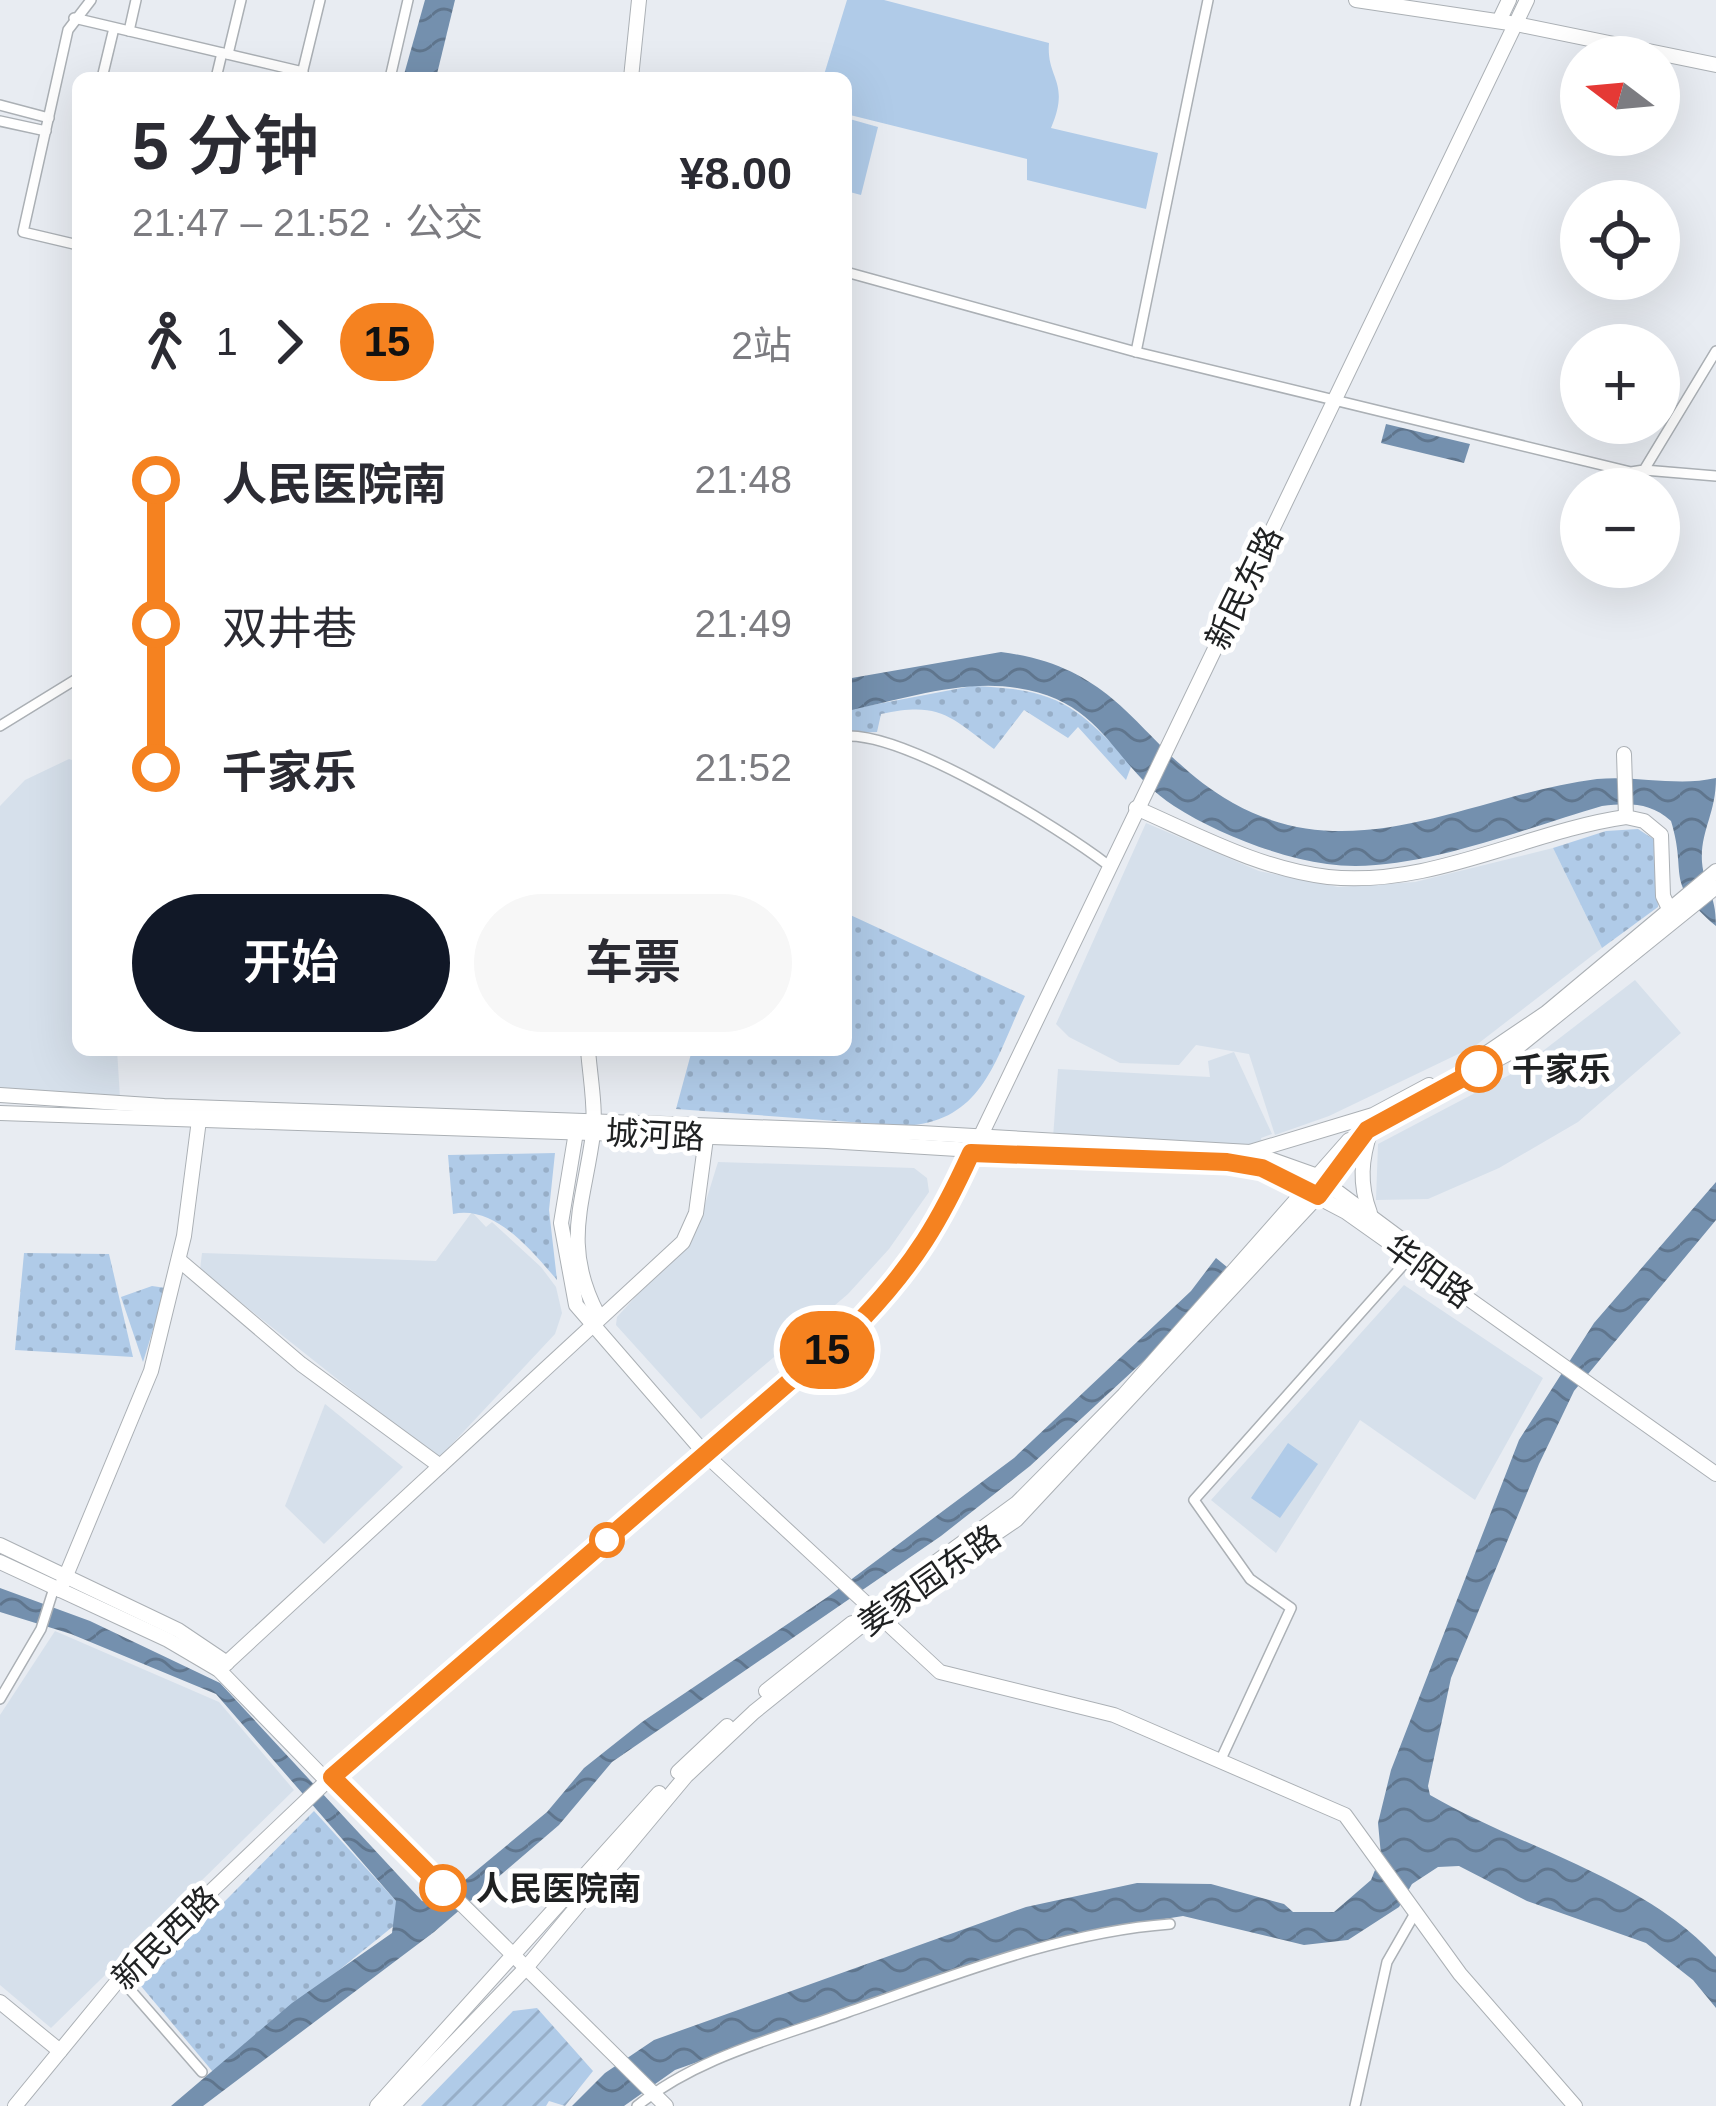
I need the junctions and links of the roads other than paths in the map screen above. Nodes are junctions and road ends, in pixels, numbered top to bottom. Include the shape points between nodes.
1 (91, 0) edge
2 (136, 0) edge
3 (241, 0) edge
4 (320, 0) edge
5 (408, 0) edge
6 (639, 0) edge
7 (1208, 0) edge
8 (1356, 0) edge
9 (1509, 0) edge
10 (1527, 0) edge
11 (73, 18) junction
12 (1499, 21) junction
13 (1516, 24) junction
14 (114, 28) junction
15 (129, 31) junction
16 (225, 53) junction
17 (1716, 65) edge
18 (103, 72) edge
19 (218, 72) edge
20 (292, 72) edge
21 (303, 72) edge
22 (390, 72) edge
23 (632, 72) edge
24 (0, 105) edge
25 (49, 118) junction
26 (0, 121) edge
27 (46, 131) junction
28 (72, 244) edge
29 (852, 274) edge
30 (1716, 351) edge
31 (1136, 352) junction
32 (1334, 399) junction
33 (1615, 468) edge
34 (1645, 468) edge
35 (1680, 473) edge
36 (1716, 476) edge
37 (72, 682) edge
38 (0, 726) edge
39 (852, 736) edge
40 (1624, 754) dead end
41 (1139, 802) junction
42 (1626, 815) junction
43 (1108, 865) junction
44 (1716, 872) edge
45 (1716, 886) edge
46 (1677, 910) junction
47 (588, 1056) edge
48 (0, 1095) edge
49 (0, 1113) edge
50 (199, 1120) junction
51 (1373, 1121) junction
52 (593, 1125) junction
53 (576, 1132) junction
54 (980, 1137) junction
55 (706, 1138) junction
56 (1250, 1152) junction
57 (971, 1153) junction
58 (1316, 1185) junction
59 (1372, 1217) junction
60 (1413, 1254) junction
61 (179, 1260) junction
62 (593, 1320) junction
63 (707, 1456) junction
64 (440, 1466) junction
65 (1716, 1469) edge
66 (0, 1545) edge
67 (0, 1562) edge
68 (57, 1589) junction
69 (868, 1609) junction
70 (223, 1667) junction
71 (0, 1699) edge
72 (1221, 1759) junction
73 (328, 1781) junction
74 (1414, 1916) junction
75 (1170, 1924) dead end
76 (519, 1964) junction
77 (120, 1978) junction
78 (0, 2002) edge
79 (60, 2051) junction
80 (202, 2072) dead end
81 (651, 2091) junction
82 (15, 2106) edge
83 (377, 2106) edge
84 (393, 2106) edge
85 (638, 2106) edge
86 (665, 2106) edge
87 (1355, 2106) edge
88 (1575, 2106) edge

1 - 11 street
2 - 15 street
3 - 16 street
4 - 21 street
5 - 22 street
6 - 23 street
7 - 31 street
8 - 12 street
9 - 12 street
10 - 13 street, 新民东路
11 - 14 street
11 - 25 street
12 - 13 street
13 - 17 street
13 - 32 street, 新民东路
14 - 15 street
14 - 18 street
15 - 16 street
16 - 19 street
16 - 20 street
24 - 25 street
25 - 27 street
26 - 27 street
27 - 28 street via 22,232
29 - 31 street
30 - 34 street
31 - 32 street
32 - 33 street
32 - 41 street, 新民东路
35 - 36 street
37 - 38 street
39 - 43 street via 878,737 924,758 1066,833
40 - 42 street
41 - 42 street via 1254,859 1330,877 1433,867
41 - 43 street, 新民东路
42 - 46 street via 1661,836
43 - 54 street, 新民东路
44 - 46 street
45 - 46 street
46 - 51 street via 1513,1051
47 - 52 street
48 - 52 street, 城河路
49 - 50 street, 城河路
50 - 53 street, 城河路
50 - 61 street
51 - 56 street, 城河路
51 - 58 street, 姜家园东路
51 - 59 street via 1362,1180
52 - 53 street, 城河路
52 - 54 street, 城河路
52 - 55 street, 城河路
52 - 62 street via 577,1220
53 - 62 street via 562,1241 568,1282
54 - 56 street, 城河路
54 - 57 street, 新民东路
55 - 57 street, 城河路
55 - 62 street via 696,1214 683,1242
56 - 58 street, 城河路
57 - 58 street, 城河路 via 1227,1162
57 - 63 street, 新民东路 via 911,1267
58 - 59 street, 华阳路
58 - 60 street, 华阳路
58 - 69 street, 姜家园东路 via 1016,1520
59 - 60 street, 华阳路
60 - 65 street, 华阳路
60 - 72 street via 1194,1500 1250,1579 1291,1608
61 - 64 street via 301,1364
61 - 68 street via 151,1371
62 - 63 street
62 - 64 street
63 - 69 street
63 - 73 street, 新民西路
64 - 70 street
66 - 68 street
67 - 68 street
68 - 70 street
68 - 71 street
69 - 72 street via 940,1672 1114,1715
69 - 76 street, 姜家园东路 via 686,1777
70 - 73 street
72 - 74 street via 1345,1815
73 - 76 street
73 - 77 street, 新民西路
74 - 87 street via 1387,1962
74 - 88 street
75 - 81 street via 1090,1936 963,1972 718,2059
76 - 81 street
76 - 83 street
76 - 84 street
77 - 79 street, 新民西路
77 - 80 street
78 - 79 street
79 - 82 street, 新民西路
81 - 85 street
81 - 86 street

